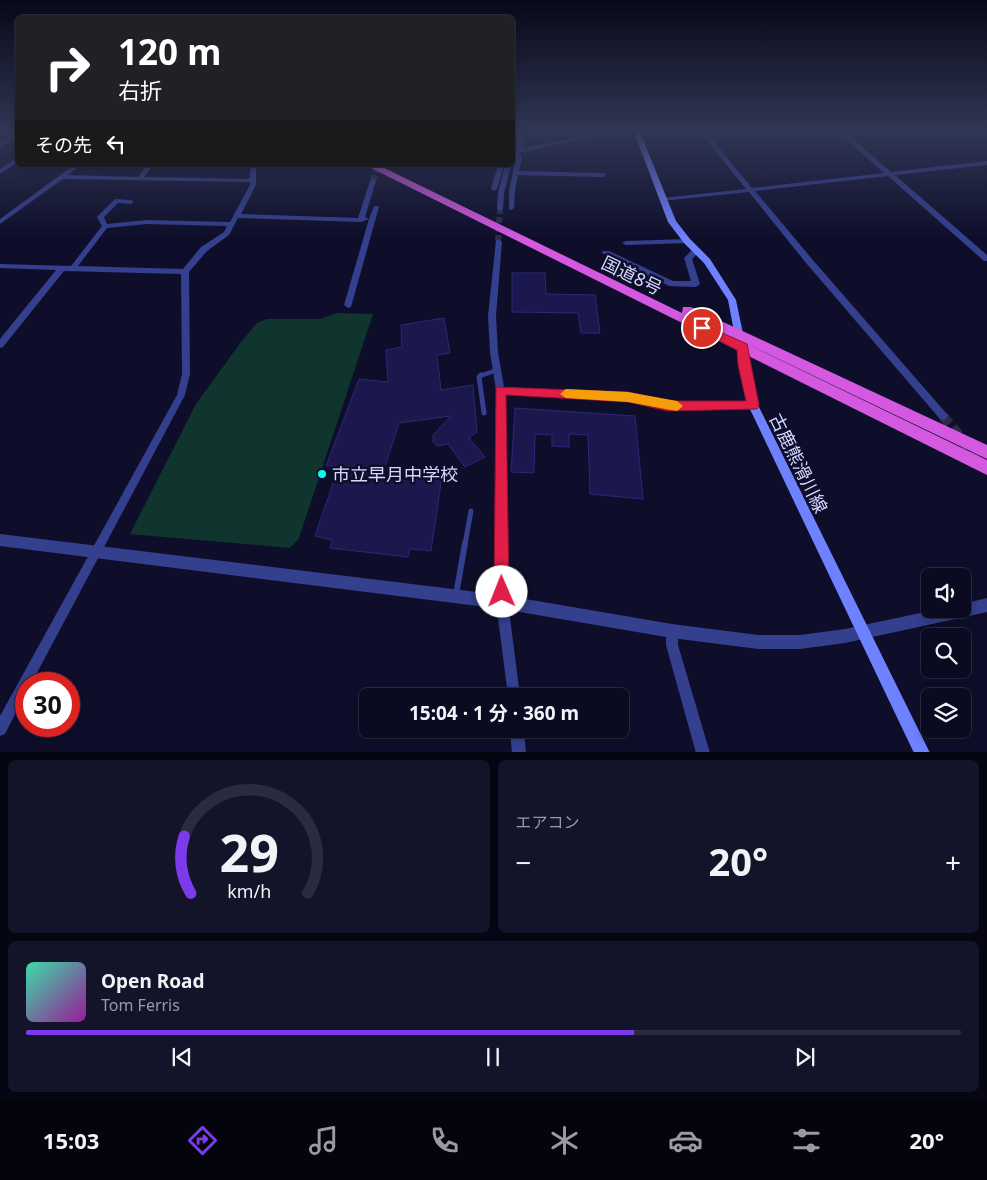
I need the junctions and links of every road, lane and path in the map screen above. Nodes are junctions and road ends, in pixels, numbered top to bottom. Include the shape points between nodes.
1 (75, 167) edge
2 (148, 167) edge
3 (255, 167) edge
4 (374, 167) edge
5 (391, 167) edge
6 (500, 167) edge
7 (507, 167) edge
8 (517, 167) edge
9 (650, 167) edge
10 (732, 167) edge
11 (881, 167) edge
12 (951, 167) edge
13 (516, 173) junction
14 (889, 174) junction
15 (603, 175) dead end
16 (62, 177) junction
17 (140, 178) junction
18 (252, 180) junction
19 (373, 181) tunnel mouth
20 (494, 189) dead end
21 (751, 190) junction
22 (663, 200) junction
23 (131, 202) dead end
24 (376, 207) dead end
25 (511, 208) tunnel mouth
26 (500, 209) tunnel mouth
27 (236, 216) junction
28 (371, 219) junction
29 (361, 220) junction
30 (0, 222) edge
31 (232, 224) junction
32 (105, 226) junction
33 (687, 241) junction
34 (498, 242) tunnel mouth
35 (626, 244) dead end
36 (696, 251) junction
37 (606, 253) dead end
38 (987, 259) edge
39 (0, 266) edge
40 (62, 268) junction
41 (73, 268) junction
42 (185, 272) junction
43 (348, 305) dead end
44 (740, 334) junction
45 (0, 345) edge
46 (743, 347) junction
47 (497, 370) junction
48 (500, 390) junction
49 (753, 405) junction
50 (484, 413) dead end
51 (943, 416) tunnel mouth
52 (987, 452) edge
53 (987, 468) edge
54 (470, 511) dead end
55 (0, 540) edge
56 (98, 550) junction
57 (456, 596) junction
58 (502, 602) junction
59 (987, 605) edge
60 (672, 631) junction
61 (862, 633) junction
62 (513, 688) edge
63 (0, 730) edge
64 (518, 738) edge
65 (519, 752) edge
66 (702, 752) edge
67 (922, 752) edge

1 - 16 street
2 - 17 street
3 - 18 street
4 - 46 highway, 国道8号
5 - 44 highway, 国道8号
6 - 20 street
7 - 26 street
8 - 13 street
9 - 22 main road, 古鹿熊滑川線
10 - 21 street
11 - 14 street
12 - 14 street
13 - 15 street
13 - 25 street
14 - 21 street
14 - 38 street
16 - 17 street
16 - 30 street
17 - 18 street
18 - 27 street via 253,185
19 - 29 street
21 - 22 street
21 - 51 street
22 - 33 main road, 古鹿熊滑川線 via 672,222
23 - 32 street via 116,202 100,217
24 - 28 street
27 - 29 street
27 - 31 street
28 - 29 street
28 - 43 street
31 - 32 street via 146,222
31 - 42 street via 227,233 204,249
32 - 41 street
33 - 35 street
33 - 36 main road, 古鹿熊滑川線
34 - 47 street via 492,316
36 - 37 street via 688,258 696,284 672,284
36 - 44 main road, 古鹿熊滑川線 via 721,279 732,300
39 - 40 street
40 - 41 street
40 - 45 street
41 - 42 street
42 - 56 street via 186,374 181,395
44 - 46 main road, 古鹿熊滑川線
44 - 52 highway, 国道8号
46 - 49 main road, 古鹿熊滑川線
46 - 53 highway, 国道8号
47 - 48 street
47 - 50 lane via 479,377
48 - 49 street via 628,397 668,406
48 - 58 street
49 - 61 main road, 古鹿熊滑川線
54 - 57 lane
55 - 56 street
56 - 57 street
56 - 63 street
57 - 58 street
58 - 60 street
58 - 62 street
59 - 61 street
60 - 61 street via 758,642 800,642
60 - 66 street via 672,645
61 - 67 main road, 古鹿熊滑川線
64 - 65 street

